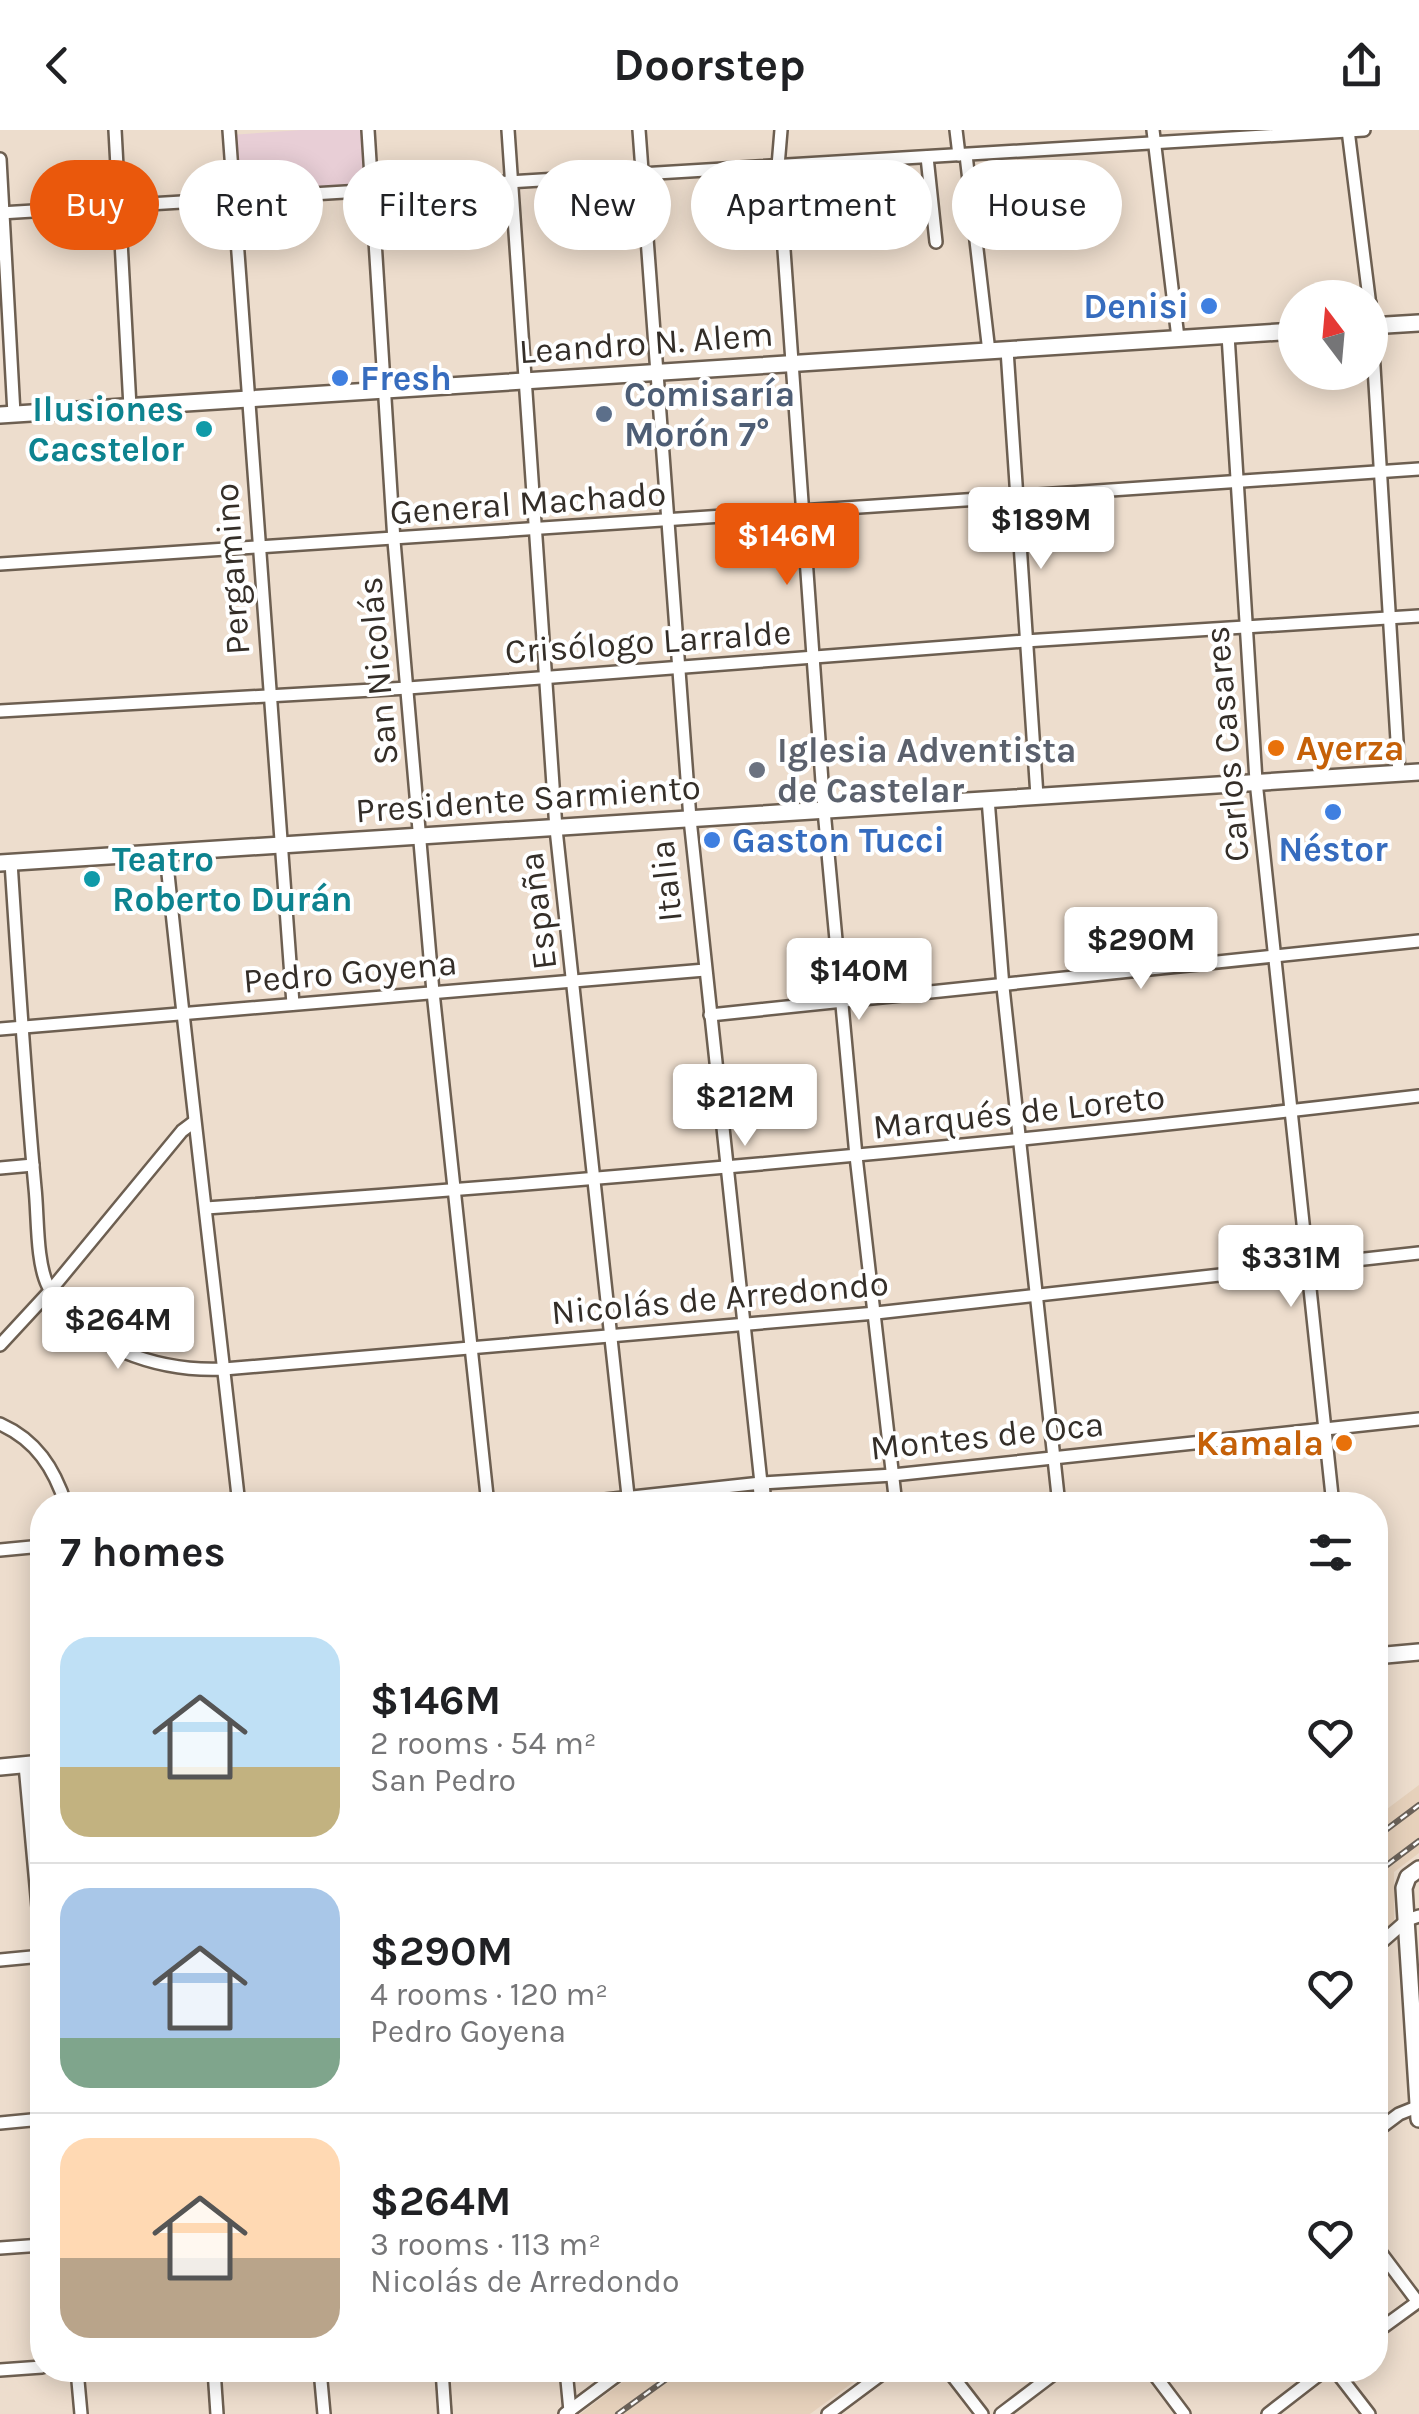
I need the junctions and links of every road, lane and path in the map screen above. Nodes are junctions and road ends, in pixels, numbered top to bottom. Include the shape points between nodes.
1 (115, 130) edge
2 (229, 130) edge
3 (368, 130) edge
4 (508, 130) edge
5 (639, 130) edge
6 (781, 130) edge
7 (956, 130) edge
8 (1348, 130) edge
9 (1364, 130) edge
10 (1154, 136) edge
11 (963, 155) junction
12 (927, 157) junction
13 (0, 159) edge
14 (117, 160) edge
15 (231, 160) edge
16 (370, 160) edge
17 (509, 160) edge
18 (641, 160) edge
19 (778, 160) edge
20 (877, 160) edge
21 (30, 211) edge
22 (2, 213) edge
23 (936, 242) dead end
24 (514, 243) edge
25 (122, 250) edge
26 (238, 250) edge
27 (376, 250) edge
28 (647, 250) edge
29 (784, 250) edge
30 (1367, 280) edge
31 (1419, 323) edge
32 (1388, 325) edge
33 (1278, 332) edge
34 (1228, 335) junction
35 (1178, 338) junction
36 (1007, 350) junction
37 (989, 352) junction
38 (792, 364) junction
39 (655, 372) junction
40 (523, 382) junction
41 (385, 390) junction
42 (1376, 390) edge
43 (248, 399) junction
44 (130, 407) junction
45 (7, 415) edge
46 (1419, 470) edge
47 (1380, 472) junction
48 (1237, 481) junction
49 (1015, 497) junction
50 (801, 509) junction
51 (666, 520) junction
52 (534, 531) junction
53 (394, 541) junction
54 (258, 548) junction
55 (0, 564) edge
56 (1419, 616) edge
57 (1388, 618) junction
58 (1245, 628) junction
59 (1025, 641) junction
60 (813, 657) junction
61 (678, 666) junction
62 (544, 676) junction
63 (408, 688) junction
64 (268, 696) junction
65 (0, 711) edge
66 (1419, 772) edge
67 (1400, 773) junction
68 (1256, 782) junction
69 (1037, 796) junction
70 (988, 799) junction
71 (824, 810) junction
72 (690, 819) junction
73 (556, 828) junction
74 (420, 836) junction
75 (280, 845) junction
76 (166, 854) junction
77 (5, 862) edge
78 (1419, 941) edge
79 (1274, 956) junction
80 (705, 970) junction
81 (574, 982) junction
82 (1003, 987) junction
83 (433, 992) junction
84 (293, 1004) junction
85 (843, 1004) junction
86 (182, 1014) junction
87 (710, 1015) junction
88 (22, 1027) junction
89 (0, 1029) edge
90 (1419, 1096) edge
91 (1291, 1111) junction
92 (194, 1122) junction
93 (1020, 1140) junction
94 (856, 1156) junction
95 (33, 1165) junction
96 (726, 1166) junction
97 (0, 1168) edge
98 (595, 1178) junction
99 (455, 1191) junction
100 (206, 1208) junction
101 (1419, 1252) edge
102 (1307, 1264) junction
103 (50, 1291) junction
104 (1036, 1296) junction
105 (876, 1313) junction
106 (742, 1323) junction
107 (612, 1336) junction
108 (0, 1346) edge
109 (472, 1347) junction
110 (224, 1369) junction
111 (1419, 1418) edge
112 (0, 1424) edge
113 (1324, 1428) junction
114 (1054, 1457) junction
115 (893, 1474) junction
116 (760, 1483) junction
117 (62, 1492) edge
118 (238, 1492) edge
119 (487, 1492) edge
120 (628, 1492) edge
121 (698, 1492) edge
122 (761, 1492) edge
123 (895, 1492) edge
124 (1058, 1492) edge
125 (1331, 1492) edge
126 (30, 1547) edge
127 (0, 1550) edge
128 (1419, 1652) edge
129 (1388, 1655) edge
130 (30, 1764) edge
131 (0, 1767) edge
132 (1419, 1869) edge
133 (1413, 1918) edge
134 (1388, 1938) edge
135 (30, 1956) edge
136 (0, 1960) edge
137 (1419, 2106) edge
138 (1419, 2118) edge
139 (30, 2121) edge
140 (1388, 2122) edge
141 (0, 2123) edge
142 (30, 2245) edge
143 (0, 2248) edge
144 (1388, 2263) edge
145 (1418, 2301) edge
146 (1388, 2323) edge
147 (30, 2368) edge
148 (0, 2370) edge
149 (78, 2382) edge
150 (215, 2382) edge
151 (321, 2382) edge
152 (443, 2382) edge
153 (566, 2382) edge
154 (608, 2382) edge
155 (871, 2382) edge
156 (957, 2382) edge
157 (1043, 2382) edge
158 (1159, 2382) edge
159 (1309, 2382) edge
160 (1344, 2382) edge
161 (567, 2412) edge
162 (830, 2413) edge
163 (81, 2414) edge
164 (217, 2414) edge
165 (324, 2414) edge
166 (445, 2414) edge
167 (982, 2414) edge
168 (1002, 2414) edge
169 (1184, 2414) edge
170 (1268, 2414) edge
171 (1369, 2414) edge

1 - 14 street
2 - 15 street, Pergamino
3 - 16 street, San Nicolás
4 - 17 street, España
5 - 18 street, Italia
6 - 19 street
7 - 11 street
8 - 9 street
8 - 10 street
8 - 30 street
10 - 11 street
10 - 35 street
11 - 12 street
11 - 37 street
12 - 20 street
12 - 23 street
13 - 22 street
21 - 22 street
22 - 45 street
24 - 40 street, España
25 - 44 street
26 - 43 street, Pergamino
27 - 41 street, San Nicolás
28 - 39 street, Italia
29 - 38 street
31 - 32 street
33 - 34 street, Leandro N. Alem
34 - 35 street, Leandro N. Alem
34 - 48 street, Carlos Casares
35 - 36 street, Leandro N. Alem
36 - 37 street, Leandro N. Alem
36 - 49 street
37 - 38 street, Leandro N. Alem
38 - 39 street, Leandro N. Alem
38 - 50 street
39 - 40 street, Leandro N. Alem
39 - 51 street, Italia
40 - 41 street, Leandro N. Alem
40 - 52 street, España
41 - 43 street, Leandro N. Alem
41 - 53 street, San Nicolás
42 - 47 street
43 - 44 street, Leandro N. Alem
43 - 54 street, Pergamino
44 - 45 street, Leandro N. Alem
46 - 47 street, General Machado
47 - 48 street, General Machado
47 - 57 street
48 - 49 street, General Machado
48 - 58 street, Carlos Casares
49 - 50 street, General Machado
49 - 59 street
50 - 51 street, General Machado
50 - 60 street
51 - 52 street, General Machado
51 - 61 street, Italia
52 - 53 street, General Machado
52 - 62 street, España
53 - 54 street, General Machado
53 - 63 street, San Nicolás
54 - 55 street, General Machado
54 - 64 street, Pergamino
56 - 57 street, Crisólogo Larralde
57 - 58 street, Crisólogo Larralde
57 - 67 street
58 - 59 street, Crisólogo Larralde
58 - 68 street, Carlos Casares
59 - 60 street, Crisólogo Larralde
59 - 69 street
60 - 61 street, Crisólogo Larralde
60 - 71 street
61 - 62 street, Crisólogo Larralde
61 - 72 street, Italia
62 - 63 street, Crisólogo Larralde
62 - 73 street, España
63 - 64 street, Crisólogo Larralde
63 - 74 street, San Nicolás
64 - 65 street, Crisólogo Larralde
64 - 75 street, Pergamino
66 - 67 street, Presidente Sarmiento
67 - 68 street, Presidente Sarmiento
68 - 69 street, Presidente Sarmiento
68 - 79 street, Carlos Casares
69 - 70 street, Presidente Sarmiento
70 - 71 street, Presidente Sarmiento
70 - 82 street
71 - 72 street, Presidente Sarmiento
71 - 85 street
72 - 73 street, Presidente Sarmiento
72 - 80 street, Italia
73 - 74 street, Presidente Sarmiento
73 - 81 street, España
74 - 75 street, Presidente Sarmiento
74 - 83 street, San Nicolás
75 - 76 street, Presidente Sarmiento
75 - 84 street, Pergamino
76 - 77 street, Presidente Sarmiento
76 - 86 street
77 - 88 street
78 - 79 street
79 - 82 street
79 - 91 street, Carlos Casares
80 - 81 street, Pedro Goyena
80 - 87 street, Italia
81 - 83 street, Pedro Goyena
81 - 98 street, España
82 - 85 street
82 - 93 street
83 - 84 street, Pedro Goyena
83 - 99 street, San Nicolás
84 - 86 street, Pedro Goyena
85 - 87 street
85 - 94 street
86 - 88 street, Pedro Goyena
86 - 92 street
87 - 96 street, Italia
88 - 89 street, Pedro Goyena
88 - 95 street
90 - 91 street, Marqués de Loreto
91 - 93 street, Marqués de Loreto
91 - 102 street, Carlos Casares
92 - 100 street
92 - 103 street
93 - 94 street, Marqués de Loreto
93 - 104 street
94 - 96 street, Marqués de Loreto
94 - 105 street
95 - 97 street
95 - 103 street
96 - 98 street, Marqués de Loreto
96 - 106 street, Italia
98 - 99 street, Marqués de Loreto
98 - 107 street, España
99 - 100 street, Marqués de Loreto
99 - 109 street, San Nicolás
100 - 110 street
101 - 102 street, Nicolás de Arredondo
102 - 104 street, Nicolás de Arredondo
102 - 113 street, Carlos Casares
103 - 108 street
103 - 110 street, Nicolás de Arredondo via 81,1324 127,1354 166,1367
104 - 105 street, Nicolás de Arredondo
104 - 114 street
105 - 106 street, Nicolás de Arredondo
105 - 115 street
106 - 107 street, Nicolás de Arredondo
106 - 116 street, Italia
107 - 109 street, Nicolás de Arredondo
107 - 120 street, España
109 - 110 street, Nicolás de Arredondo
109 - 119 street, San Nicolás
110 - 118 street
111 - 113 street, Montes de Oca
112 - 117 street via 44,1457
113 - 114 street, Montes de Oca
113 - 125 street, Carlos Casares
114 - 115 street, Montes de Oca
114 - 124 street
115 - 116 street, Montes de Oca
115 - 123 street
116 - 121 street, Montes de Oca
116 - 122 street, Italia
126 - 127 street
128 - 129 street
130 - 131 street
132 - 133 street via 1405,1882
133 - 134 street
133 - 137 street
135 - 136 street
137 - 138 street
137 - 140 street
139 - 141 street
142 - 143 street
144 - 145 street
145 - 146 street
147 - 148 street
149 - 163 street
150 - 164 street
151 - 165 street
152 - 166 street
153 - 161 street
154 - 161 street
155 - 162 street
156 - 167 street
157 - 168 street
158 - 169 street
159 - 170 street
160 - 171 street

